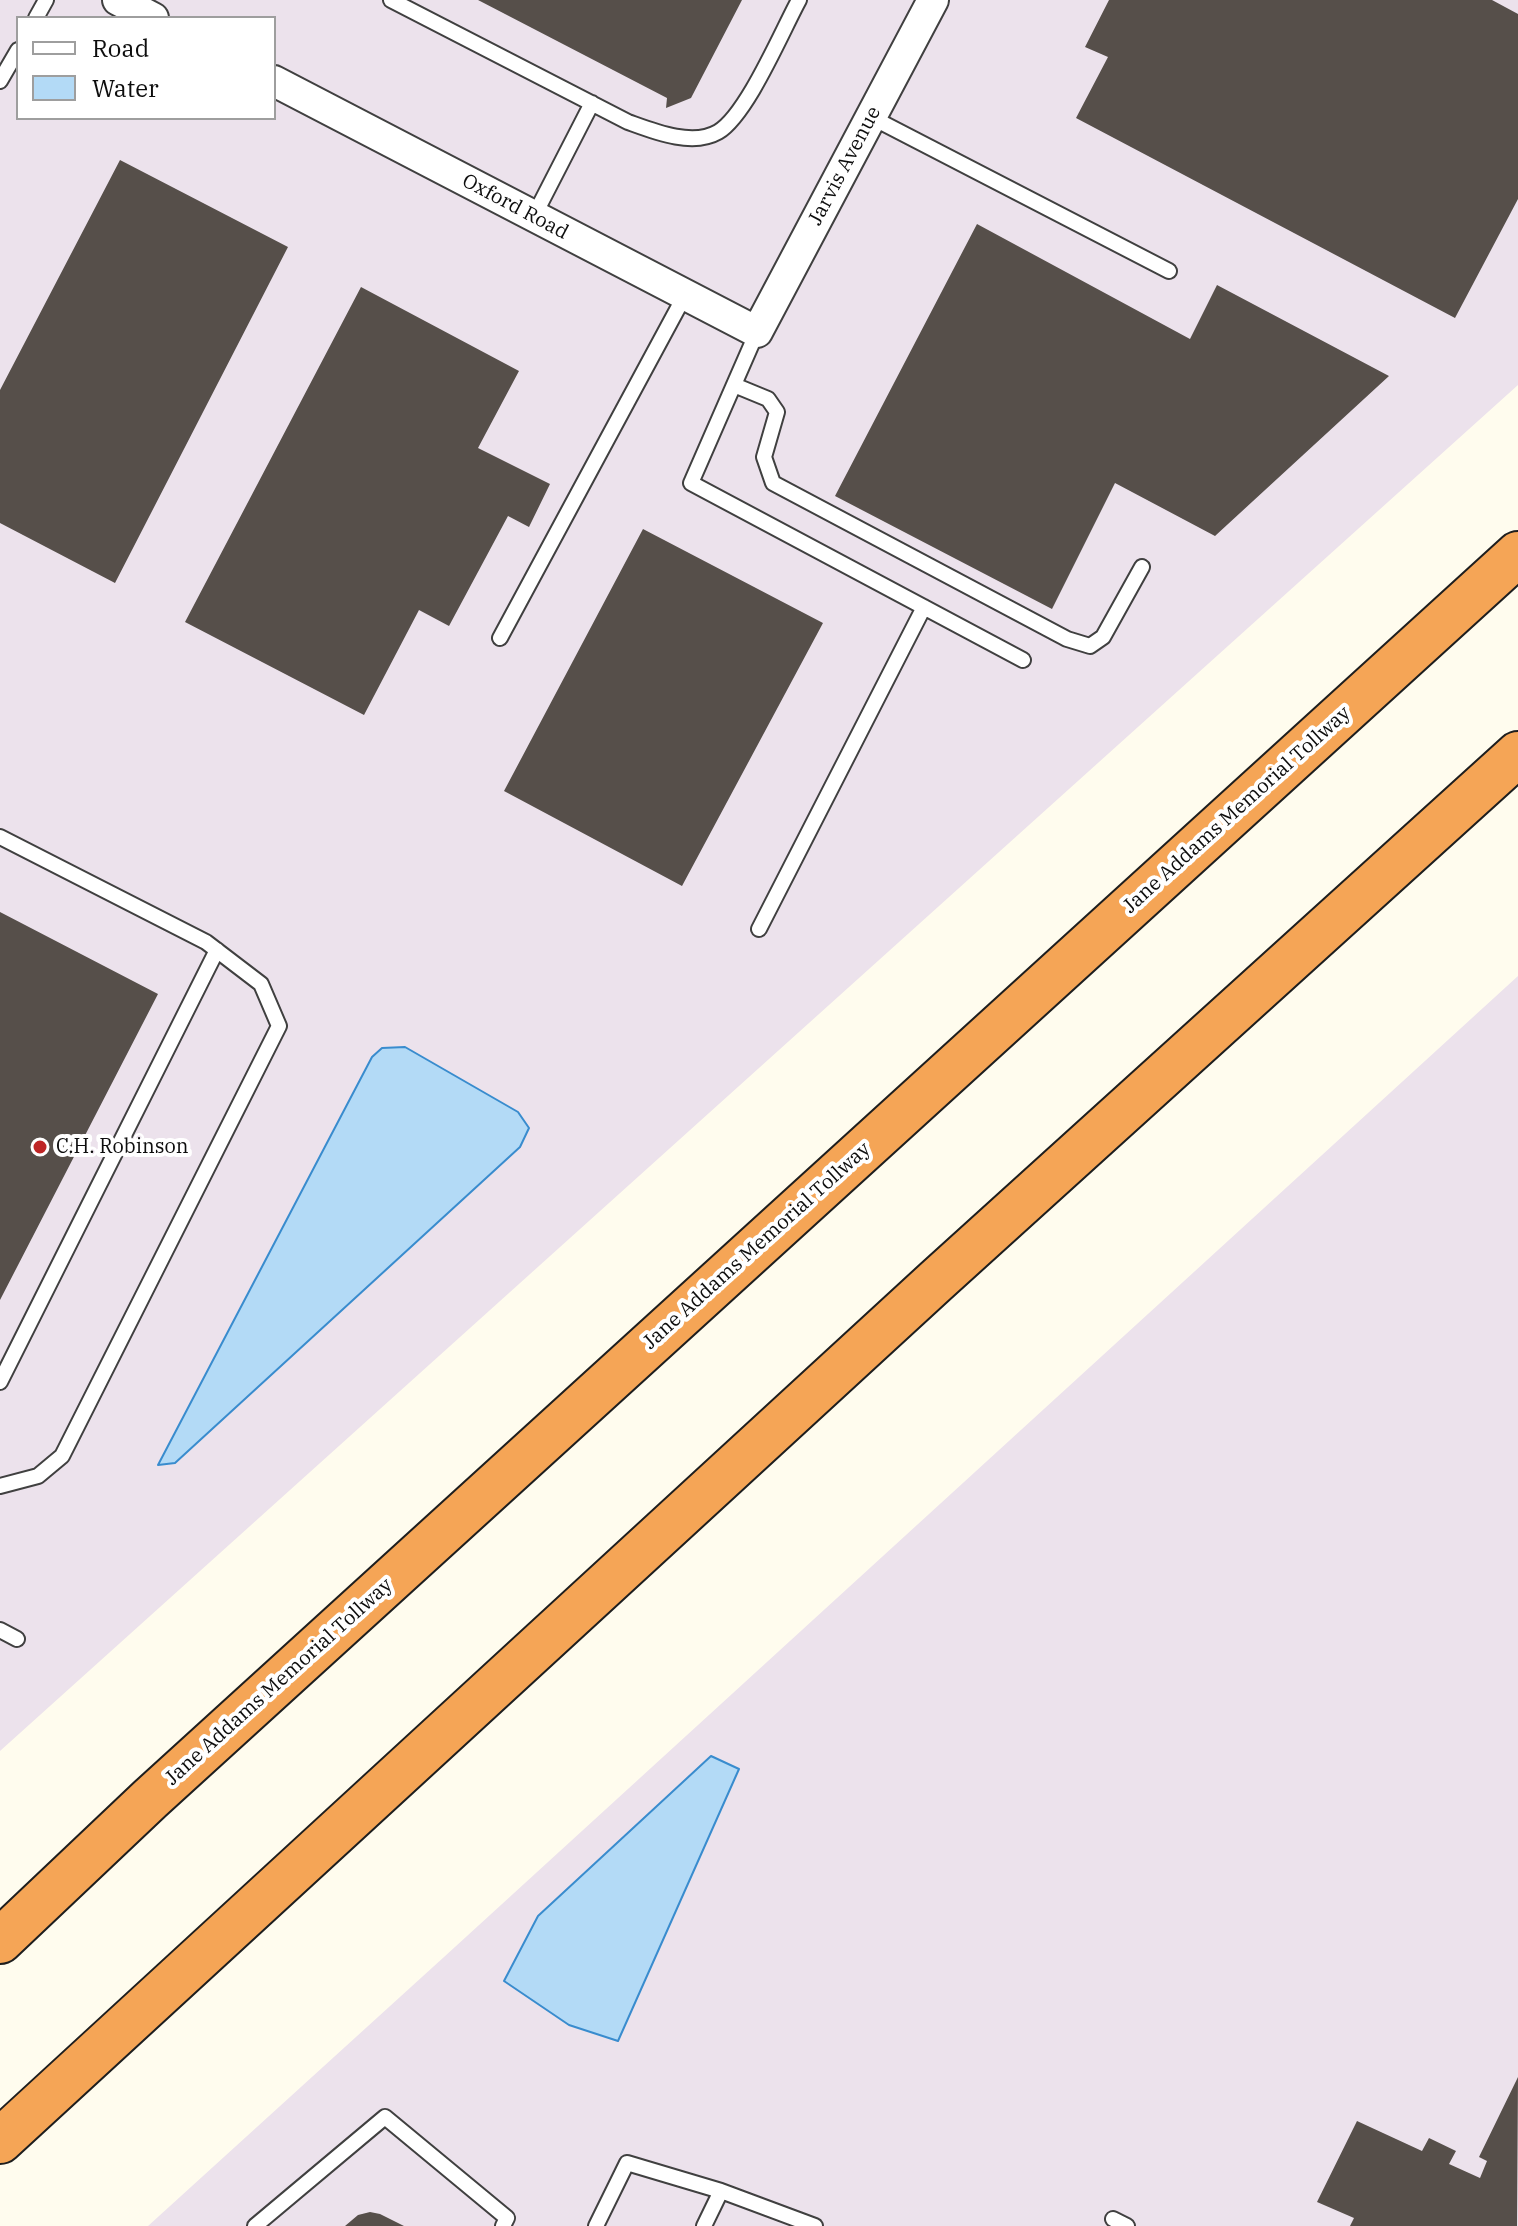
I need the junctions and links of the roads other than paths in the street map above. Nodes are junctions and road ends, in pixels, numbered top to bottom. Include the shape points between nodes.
1 (118, 0) edge
2 (391, 0) edge
3 (799, 0) edge
4 (933, 0) edge
5 (149, 16) edge
6 (16, 53) edge
7 (0, 81) edge
8 (276, 82) edge
9 (592, 103) junction
10 (871, 117) junction
11 (534, 216) junction
12 (1169, 271) dead end
13 (685, 295) junction
14 (757, 332) junction
15 (734, 385) junction
16 (1518, 554) edge
17 (1142, 567) dead end
18 (924, 607) junction
19 (500, 638) dead end
20 (1023, 660) dead end
21 (1518, 754) edge
22 (0, 837) edge
23 (759, 929) dead end
24 (217, 950) junction
25 (0, 1382) edge
26 (0, 1486) edge
27 (0, 1630) edge
28 (17, 1639) dead end
29 (256, 1908) junction
30 (0, 1941) edge
31 (0, 2141) edge
32 (0, 2173) edge
33 (721, 2191) junction
34 (1113, 2219) dead end
35 (255, 2226) edge
36 (503, 2226) edge
37 (596, 2226) edge
38 (704, 2226) edge
39 (815, 2226) edge
40 (1127, 2226) edge

1 - 5 street
2 - 9 lane
3 - 9 lane via 744,103 719,132 702,137 664,135
4 - 10 street, Jarvis Avenue
6 - 7 lane
8 - 11 street, Oxford Road
9 - 11 lane
10 - 12 lane
10 - 14 street, Jarvis Avenue
11 - 13 street, Oxford Road
13 - 14 street, Oxford Road
13 - 19 lane
14 - 15 lane
15 - 17 lane via 768,399 777,412 764,457 773,483 1067,639 1090,646 1103,637
15 - 18 lane via 691,483
16 - 30 highway, Jane Addams Memorial Tollway
18 - 20 lane
18 - 23 lane
21 - 29 highway
22 - 24 lane
24 - 25 lane
24 - 26 lane via 261,984 279,1026 62,1456 38,1476
27 - 28 lane
29 - 31 highway
29 - 32 highway
33 - 37 lane via 627,2163
33 - 38 lane
33 - 39 lane
34 - 40 lane
35 - 36 lane via 385,2117 507,2218

